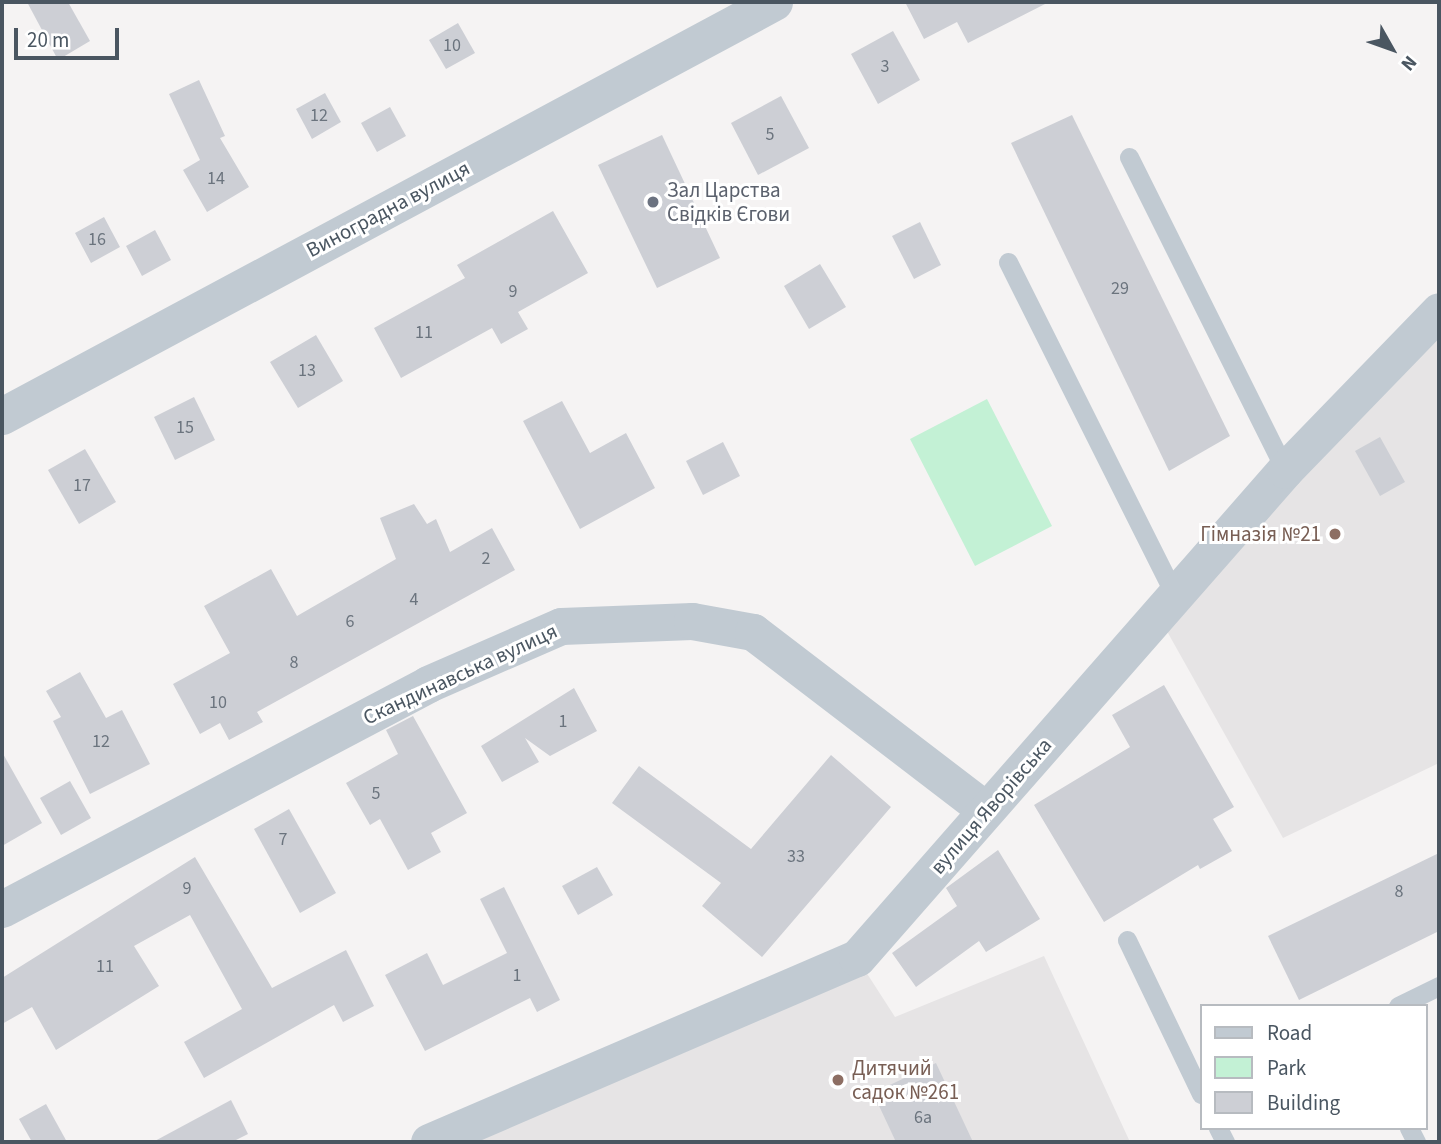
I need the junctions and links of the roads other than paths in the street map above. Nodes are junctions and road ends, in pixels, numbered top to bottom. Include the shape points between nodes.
1 (774, 2) edge
2 (1129, 157) dead end
3 (1008, 262) dead end
4 (1439, 311) edge
5 (2, 416) edge
6 (1285, 470) junction
7 (1176, 597) junction
8 (986, 810) junction
9 (2, 909) edge
10 (1127, 940) dead end
11 (1439, 986) edge
12 (1402, 1004) edge
13 (1200, 1092) edge
14 (429, 1142) edge

1 - 5 street, Виноградна вулиця
2 - 6 lane
3 - 7 lane
4 - 6 street, вулиця Яворівська
6 - 7 street, вулиця Яворівська
7 - 8 street, вулиця Яворівська
8 - 9 street, Скандинавська вулиця via 753,632 692,621 561,626 428,684
8 - 14 street, вулиця Яворівська via 857,958
10 - 13 lane
11 - 12 lane

